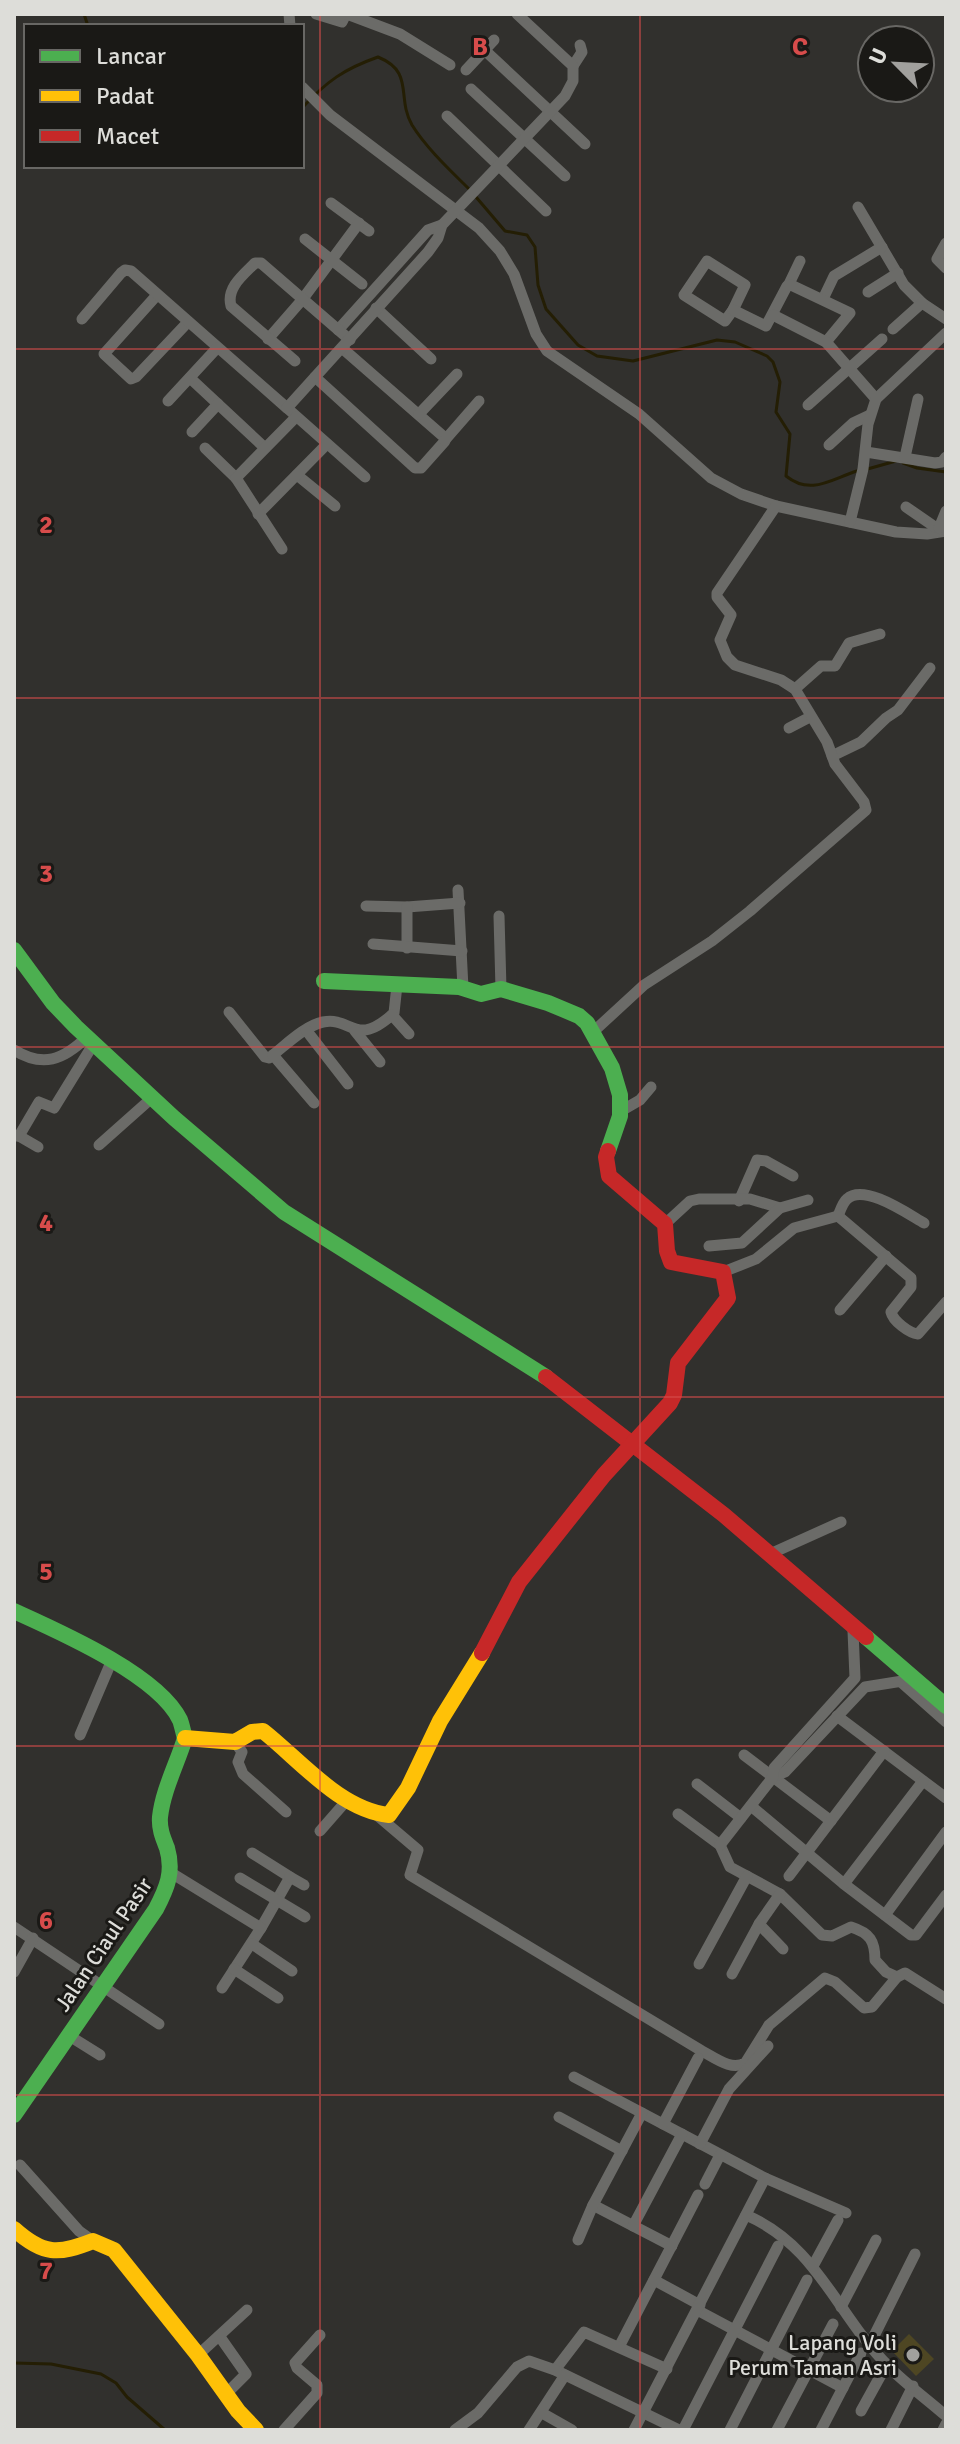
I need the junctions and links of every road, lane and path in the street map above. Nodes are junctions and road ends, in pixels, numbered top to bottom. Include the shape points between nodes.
1 (316, 14) edge
2 (347, 14) edge
3 (517, 14) edge
4 (494, 40) dead end
5 (580, 45) dead end
6 (481, 47) junction
7 (450, 65) dead end
8 (573, 66) junction
9 (466, 70) dead end
10 (304, 89) edge
11 (471, 89) dead end
12 (551, 111) junction
13 (447, 116) dead end
14 (525, 138) junction
15 (585, 144) dead end
16 (498, 166) junction
17 (565, 176) dead end
18 (331, 203) dead end
19 (858, 207) dead end
20 (455, 211) junction
21 (546, 211) dead end
22 (359, 223) junction
23 (442, 225) junction
24 (369, 231) dead end
25 (305, 239) dead end
26 (946, 243) edge
27 (882, 247) junction
28 (331, 261) junction
29 (401, 261) junction
30 (800, 261) dead end
31 (946, 268) edge
32 (410, 270) junction
33 (898, 273) junction
34 (362, 284) dead end
35 (789, 284) junction
36 (868, 292) dead end
37 (157, 295) junction
38 (823, 299) junction
39 (302, 300) junction
40 (922, 303) junction
41 (376, 308) junction
42 (733, 310) junction
43 (773, 315) junction
44 (82, 319) dead end
45 (946, 319) edge
46 (188, 322) junction
47 (893, 329) dead end
48 (338, 330) junction
49 (946, 333) edge
50 (268, 339) junction
51 (882, 339) dead end
52 (826, 342) junction
53 (346, 344) junction
54 (217, 348) junction
55 (431, 359) dead end
56 (295, 361) dead end
57 (850, 367) junction
58 (457, 374) dead end
59 (315, 377) junction
60 (190, 378) junction
61 (876, 399) junction
62 (918, 399) dead end
63 (168, 401) dead end
64 (479, 401) dead end
65 (218, 404) junction
66 (808, 405) dead end
67 (292, 413) junction
68 (419, 414) junction
69 (870, 415) junction
70 (192, 432) dead end
71 (445, 440) junction
72 (327, 444) junction
73 (829, 445) dead end
74 (205, 448) dead end
75 (265, 448) junction
76 (866, 452) junction
77 (905, 457) junction
78 (946, 457) edge
79 (297, 475) junction
80 (365, 477) dead end
81 (236, 478) junction
82 (335, 506) dead end
83 (776, 506) junction
84 (906, 507) dead end
85 (946, 511) edge
86 (258, 514) junction
87 (850, 522) junction
88 (944, 530) edge
89 (282, 549) dead end
90 (880, 634) dead end
91 (930, 668) dead end
92 (795, 689) junction
93 (810, 717) junction
94 (789, 728) dead end
95 (832, 756) junction
96 (366, 906) dead end
97 (407, 907) junction
98 (499, 916) dead end
99 (373, 944) dead end
100 (407, 948) junction
101 (14, 950) edge
102 (462, 951) junction
103 (324, 981) dead end
104 (397, 985) junction
105 (463, 988) junction
106 (501, 989) junction
107 (229, 1012) dead end
108 (392, 1015) junction
109 (306, 1030) junction
110 (355, 1031) junction
111 (593, 1032) junction
112 (409, 1034) dead end
113 (90, 1040) junction
114 (14, 1050) edge
115 (273, 1055) junction
116 (380, 1062) dead end
117 (348, 1084) dead end
118 (651, 1087) dead end
119 (153, 1097) junction
120 (314, 1103) dead end
121 (621, 1111) junction
122 (17, 1136) edge
123 (99, 1145) dead end
124 (38, 1147) dead end
125 (793, 1176) dead end
126 (808, 1200) dead end
127 (739, 1201) junction
128 (780, 1208) junction
129 (838, 1216) junction
130 (924, 1223) dead end
131 (665, 1224) junction
132 (709, 1246) dead end
133 (886, 1256) junction
134 (723, 1272) junction
135 (946, 1302) edge
136 (840, 1310) dead end
137 (632, 1443) junction
138 (841, 1522) dead end
139 (770, 1554) junction
140 (14, 1611) edge
141 (853, 1631) dead end
142 (112, 1660) junction
143 (855, 1678) junction
144 (908, 1681) junction
145 (865, 1687) junction
146 (946, 1706) edge
147 (837, 1716) junction
148 (946, 1722) edge
149 (80, 1735) dead end
150 (185, 1738) junction
151 (235, 1742) junction
152 (884, 1751) junction
153 (744, 1755) dead end
154 (773, 1777) junction
155 (923, 1781) junction
156 (697, 1784) dead end
157 (946, 1798) edge
158 (348, 1799) junction
159 (751, 1806) junction
160 (286, 1812) dead end
161 (678, 1814) dead end
162 (378, 1816) junction
163 (741, 1818) junction
164 (831, 1821) junction
165 (320, 1831) dead end
166 (944, 1839) edge
167 (252, 1853) dead end
168 (723, 1853) junction
169 (807, 1853) junction
170 (173, 1874) junction
171 (747, 1876) junction
172 (789, 1876) dead end
173 (290, 1877) junction
174 (240, 1878) dead end
175 (844, 1884) junction
176 (304, 1885) dead end
177 (780, 1894) junction
178 (946, 1895) edge
179 (278, 1899) junction
180 (885, 1915) junction
181 (305, 1917) dead end
182 (759, 1924) junction
183 (14, 1927) edge
184 (261, 1928) junction
185 (33, 1938) junction
186 (252, 1944) junction
187 (783, 1949) dead end
188 (699, 1964) dead end
189 (234, 1969) junction
190 (292, 1971) dead end
191 (14, 1972) edge
192 (732, 1974) dead end
193 (897, 1977) junction
194 (102, 1987) junction
195 (222, 1988) dead end
196 (278, 1998) dead end
197 (946, 1999) edge
198 (159, 2024) dead end
199 (68, 2035) junction
200 (768, 2046) dead end
201 (100, 2055) dead end
202 (698, 2058) dead end
203 (574, 2077) dead end
204 (642, 2113) junction
205 (14, 2115) edge
206 (559, 2117) dead end
207 (663, 2124) junction
208 (682, 2134) junction
209 (700, 2144) junction
210 (622, 2151) junction
211 (720, 2155) junction
212 (20, 2165) dead end
213 (765, 2178) junction
214 (705, 2184) dead end
215 (698, 2195) dead end
216 (593, 2205) junction
217 (746, 2215) junction
218 (633, 2226) junction
219 (14, 2229) edge
220 (578, 2240) dead end
221 (876, 2240) dead end
222 (93, 2241) junction
223 (672, 2246) junction
224 (778, 2246) dead end
225 (915, 2254) dead end
226 (813, 2266) junction
227 (654, 2280) junction
228 (807, 2280) dead end
229 (698, 2307) junction
230 (841, 2307) junction
231 (247, 2310) dead end
232 (833, 2324) dead end
233 (735, 2330) junction
234 (320, 2335) dead end
235 (220, 2337) junction
236 (870, 2344) junction
237 (619, 2347) junction
238 (772, 2349) junction
239 (861, 2353) dead end
240 (198, 2355) junction
241 (887, 2364) junction
242 (667, 2369) junction
243 (809, 2369) junction
244 (560, 2372) junction
245 (913, 2386) junction
246 (843, 2388) junction
247 (227, 2393) junction
248 (861, 2411) dead end
249 (645, 2412) junction
250 (542, 2413) junction
251 (946, 2416) edge
252 (946, 2424) edge
253 (779, 2429) edge
254 (256, 2430) edge
255 (284, 2430) edge
256 (455, 2430) edge
257 (529, 2430) edge
258 (572, 2430) edge
259 (634, 2430) edge
260 (681, 2430) edge
261 (730, 2430) edge
262 (821, 2430) edge
263 (891, 2430) edge
264 (943, 2430) edge

1 - 2 street via 342,22
2 - 7 street via 400,34
3 - 8 street
4 - 6 street
5 - 8 street via 582,52
6 - 9 street
6 - 12 street
8 - 12 street via 569,90
10 - 20 street
11 - 14 street
12 - 14 street
12 - 15 street
13 - 16 street
14 - 16 street
14 - 17 street
16 - 20 street
16 - 21 street
18 - 22 street
19 - 27 street
20 - 23 street
20 - 83 street via 500,251 536,334 554,358 639,414 711,478
22 - 24 street
22 - 28 street
23 - 29 street via 428,230
23 - 32 street via 438,238
25 - 28 street
26 - 31 street via 937,259
27 - 33 street
27 - 38 street via 834,276
28 - 34 street
28 - 39 street
29 - 32 street
29 - 48 street
30 - 35 street
32 - 41 street
33 - 36 street
33 - 40 street
35 - 38 street
35 - 43 street
37 - 44 street via 125,270
37 - 46 street
37 - 46 street via 104,354 131,379
38 - 52 street via 850,313
39 - 48 street
39 - 50 street
39 - 50 street via 261,263 238,280 229,297 231,306
40 - 45 street
40 - 47 street
41 - 53 street
41 - 55 street
42 - 42 street via 745,285 707,261 684,295 723,320
42 - 43 street via 765,326
43 - 52 street
46 - 54 street
48 - 53 street
49 - 61 street
50 - 56 street
51 - 57 street
52 - 57 street
53 - 59 street
53 - 68 street
54 - 60 street
54 - 67 street
57 - 61 street
57 - 66 street
58 - 68 street
59 - 67 street
59 - 71 street via 417,469
60 - 63 street
60 - 65 street
61 - 69 street
62 - 77 street
64 - 71 street
65 - 70 street
65 - 75 street
67 - 72 street
67 - 75 street
68 - 71 street
69 - 73 street
69 - 76 street
72 - 79 street
72 - 80 street
74 - 81 street
75 - 81 street
76 - 77 street
76 - 87 street
77 - 78 street via 935,463
79 - 82 street
79 - 86 street
81 - 86 street
83 - 87 street
83 - 92 street via 717,593 731,615 720,644 735,665
84 - 88 street
85 - 88 street
86 - 89 street
87 - 88 street via 912,535
90 - 92 street via 849,643 838,664 821,666
91 - 95 street via 898,710 861,742
92 - 93 street
93 - 94 street
93 - 95 street
95 - 111 street via 866,812 712,941 644,985
96 - 97 street
97 - 100 street
97 - 102 street via 459,896
98 - 106 street
99 - 100 street
100 - 102 street
101 - 113 street via 53,1003
102 - 105 street
103 - 104 street
104 - 105 street
104 - 108 street
105 - 106 street via 481,994
106 - 111 street via 579,1016
107 - 115 street via 265,1057
108 - 110 street via 369,1030
108 - 112 street
109 - 110 street via 328,1021
109 - 115 street
109 - 117 street
110 - 116 street
111 - 121 street via 612,1068
113 - 114 street via 46,1060 29,1059
113 - 119 street
113 - 122 street via 54,1108 39,1102
115 - 120 street
118 - 121 street
119 - 123 street
119 - 137 street via 284,1212 532,1366
121 - 131 street via 606,1157 607,1171
122 - 124 street
125 - 127 street via 757,1160
126 - 128 street
127 - 128 street
127 - 131 street via 690,1201
128 - 132 street via 742,1243
129 - 130 street via 850,1196 866,1195
129 - 133 street
129 - 134 street via 794,1228 756,1259
131 - 134 street via 673,1263
133 - 135 street via 912,1281 891,1312 909,1331 918,1334
133 - 136 street
134 - 137 street via 726,1302 678,1363 670,1403
137 - 139 street
137 - 162 street via 519,1582 400,1801 389,1815
138 - 139 street
139 - 144 street
140 - 142 street
141 - 143 street
142 - 149 street
142 - 150 street via 168,1706
143 - 145 street
143 - 154 street via 774,1768
144 - 145 street
144 - 146 street
144 - 148 street
145 - 147 street
147 - 152 street
147 - 154 street via 785,1772
150 - 151 street
150 - 170 street, Jalan Ciaul Pasir via 160,1823
151 - 158 street via 263,1731
151 - 160 street via 242,1752 238,1762 243,1774
152 - 155 street
152 - 164 street
153 - 154 street
154 - 159 street
154 - 164 street
155 - 157 street
155 - 175 street
156 - 163 street
158 - 162 street
158 - 165 street
159 - 163 street
159 - 169 street
161 - 168 street
162 - 193 street via 418,1850 410,1871 414,1878 735,2066 746,2062 769,2025 825,1978 868,2008
163 - 168 street
164 - 169 street
166 - 180 street
167 - 173 street
168 - 171 street via 730,1867
169 - 172 street
169 - 175 street
170 - 184 street
170 - 194 street, Jalan Ciaul Pasir via 156,1909
171 - 177 street
171 - 188 street
173 - 176 street
173 - 179 street
174 - 179 street
175 - 180 street
177 - 182 street
177 - 193 street via 825,1937 851,1927 866,1933 875,1945 875,1960
178 - 180 street via 916,1935
179 - 181 street
179 - 184 street
182 - 187 street
182 - 192 street
183 - 185 street
184 - 186 street
185 - 191 street
185 - 194 street
186 - 189 street
186 - 190 street
189 - 195 street
189 - 196 street
193 - 197 street via 907,1973
194 - 198 street
194 - 199 street, Jalan Ciaul Pasir
199 - 201 street
199 - 205 street, Jalan Ciaul Pasir
200 - 209 street via 729,2089
202 - 207 street
203 - 204 street
204 - 207 street
204 - 210 street
206 - 210 street
207 - 208 street
208 - 209 street
208 - 218 street
209 - 211 street
210 - 216 street
211 - 213 street
211 - 214 street
212 - 222 street
213 - 217 street
213 - 226 street via 842,2216
215 - 223 street
216 - 218 street
216 - 220 street
217 - 226 street via 786,2237
217 - 229 street
218 - 223 street
219 - 222 street via 36,2249 52,2252
221 - 230 street
222 - 240 street via 124,2259
223 - 227 street
224 - 233 street
225 - 236 street
226 - 230 street
227 - 229 street
227 - 237 street
228 - 238 street
229 - 233 street
229 - 242 street
230 - 236 street
231 - 235 street
232 - 243 street
233 - 238 street
233 - 260 street
234 - 255 street via 295,2363 317,2385 317,2393
235 - 240 street
235 - 247 street via 246,2374
236 - 241 street
237 - 242 street
237 - 244 street via 584,2332
238 - 243 street
238 - 261 street
239 - 246 street
240 - 247 street
241 - 245 street
241 - 248 street
242 - 249 street
243 - 246 street
243 - 253 street
244 - 249 street
244 - 250 street
244 - 256 street via 523,2363
245 - 251 street
245 - 263 street
246 - 262 street
247 - 254 street
249 - 259 street
249 - 260 street
250 - 257 street
250 - 258 street
252 - 264 street

